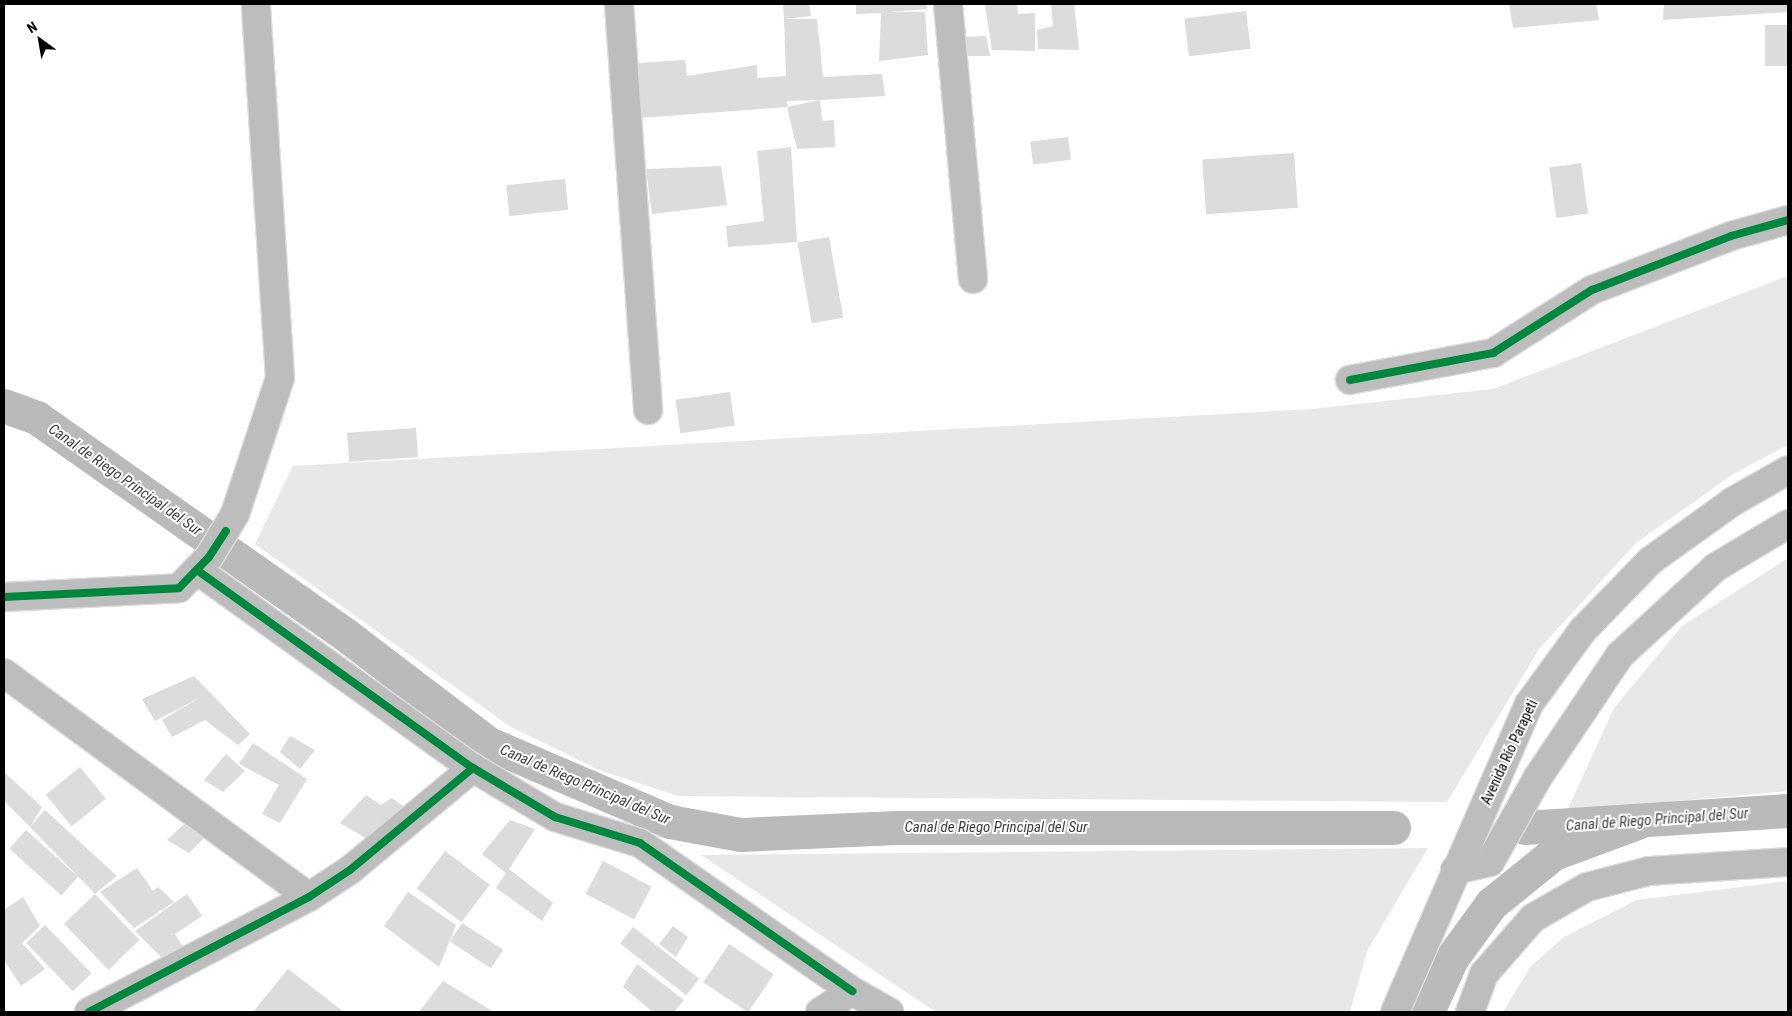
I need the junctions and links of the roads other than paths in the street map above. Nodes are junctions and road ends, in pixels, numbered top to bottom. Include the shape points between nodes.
1 (256, 4) edge
2 (619, 4) edge
3 (948, 4) edge
4 (1788, 220) edge
5 (973, 279) dead end
6 (1350, 380) dead end
7 (648, 410) dead end
8 (1788, 470) edge
9 (1788, 524) edge
10 (203, 563) junction
11 (4, 597) edge
12 (4, 673) edge
13 (473, 768) junction
14 (1788, 862) edge
15 (1455, 870) junction
16 (309, 897) junction
17 (852, 990) junction
18 (89, 1012) edge
19 (820, 1012) edge
20 (889, 1012) edge
21 (1395, 1012) edge
22 (1470, 1012) edge

1 - 10 street via 280,378 236,514
2 - 7 street
3 - 5 street
4 - 6 street via 1731,236 1592,290 1493,353
8 - 15 street, Avenida Río Parapeti via 1732,502 1650,561 1583,630 1529,704
9 - 15 street via 1716,567 1620,655 1538,778 1490,862
10 - 11 street via 179,588
10 - 13 street
12 - 16 street
13 - 16 street via 350,870
13 - 17 street via 555,817 640,842
14 - 22 street via 1649,871 1587,887 1533,918 1484,974
15 - 21 street, Avenida Río Parapeti
16 - 18 street
17 - 19 street
17 - 20 street

